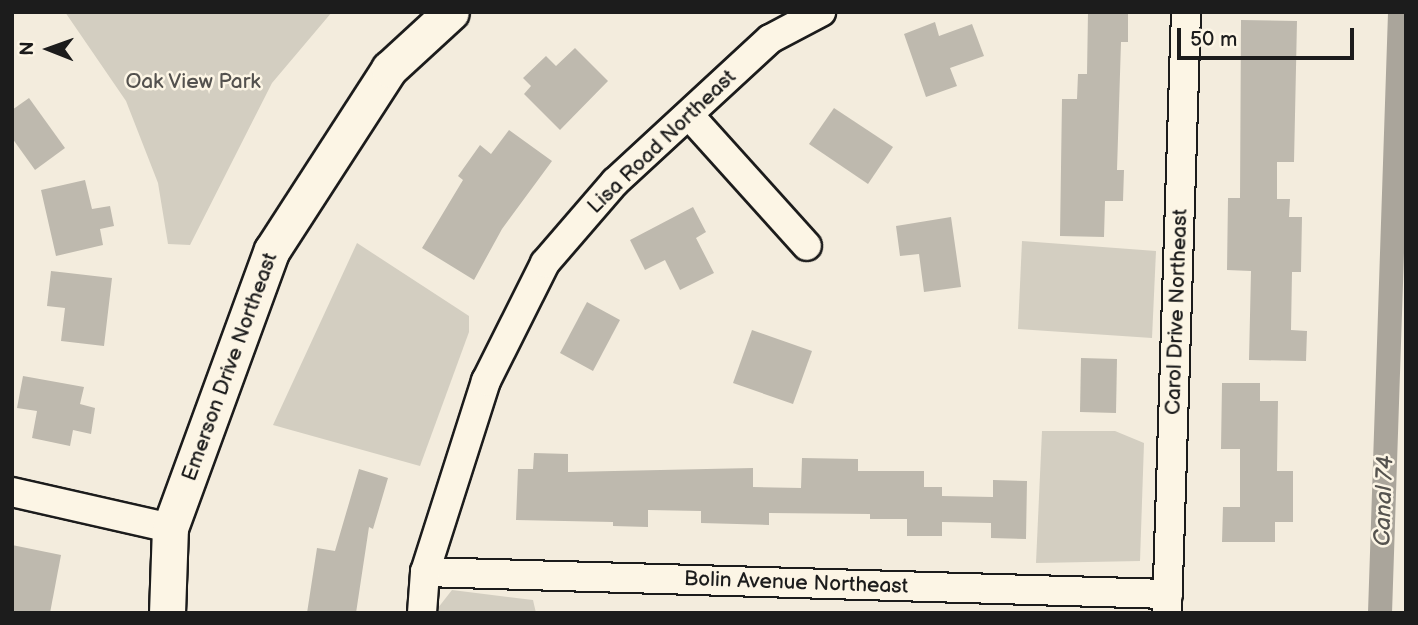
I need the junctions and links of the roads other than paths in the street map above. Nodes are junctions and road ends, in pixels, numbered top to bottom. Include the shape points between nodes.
1 (452, 12) edge
2 (821, 12) edge
3 (1186, 12) edge
4 (689, 115) junction
5 (807, 246) dead end
6 (12, 492) edge
7 (170, 528) junction
8 (425, 572) junction
9 (1167, 603) edge
10 (167, 613) edge
11 (422, 613) edge

1 - 7 street, Emerson Drive Northeast via 389,69 272,250
2 - 4 street, Lisa Road Northeast via 770,39
3 - 9 street, Carol Drive Northeast
4 - 5 street
4 - 8 street, Lisa Road Northeast via 615,182 545,263 485,380
6 - 7 street
7 - 10 street, Emerson Drive Northeast
8 - 9 street, Bolin Avenue Northeast
8 - 11 street, Lisa Road Northeast

